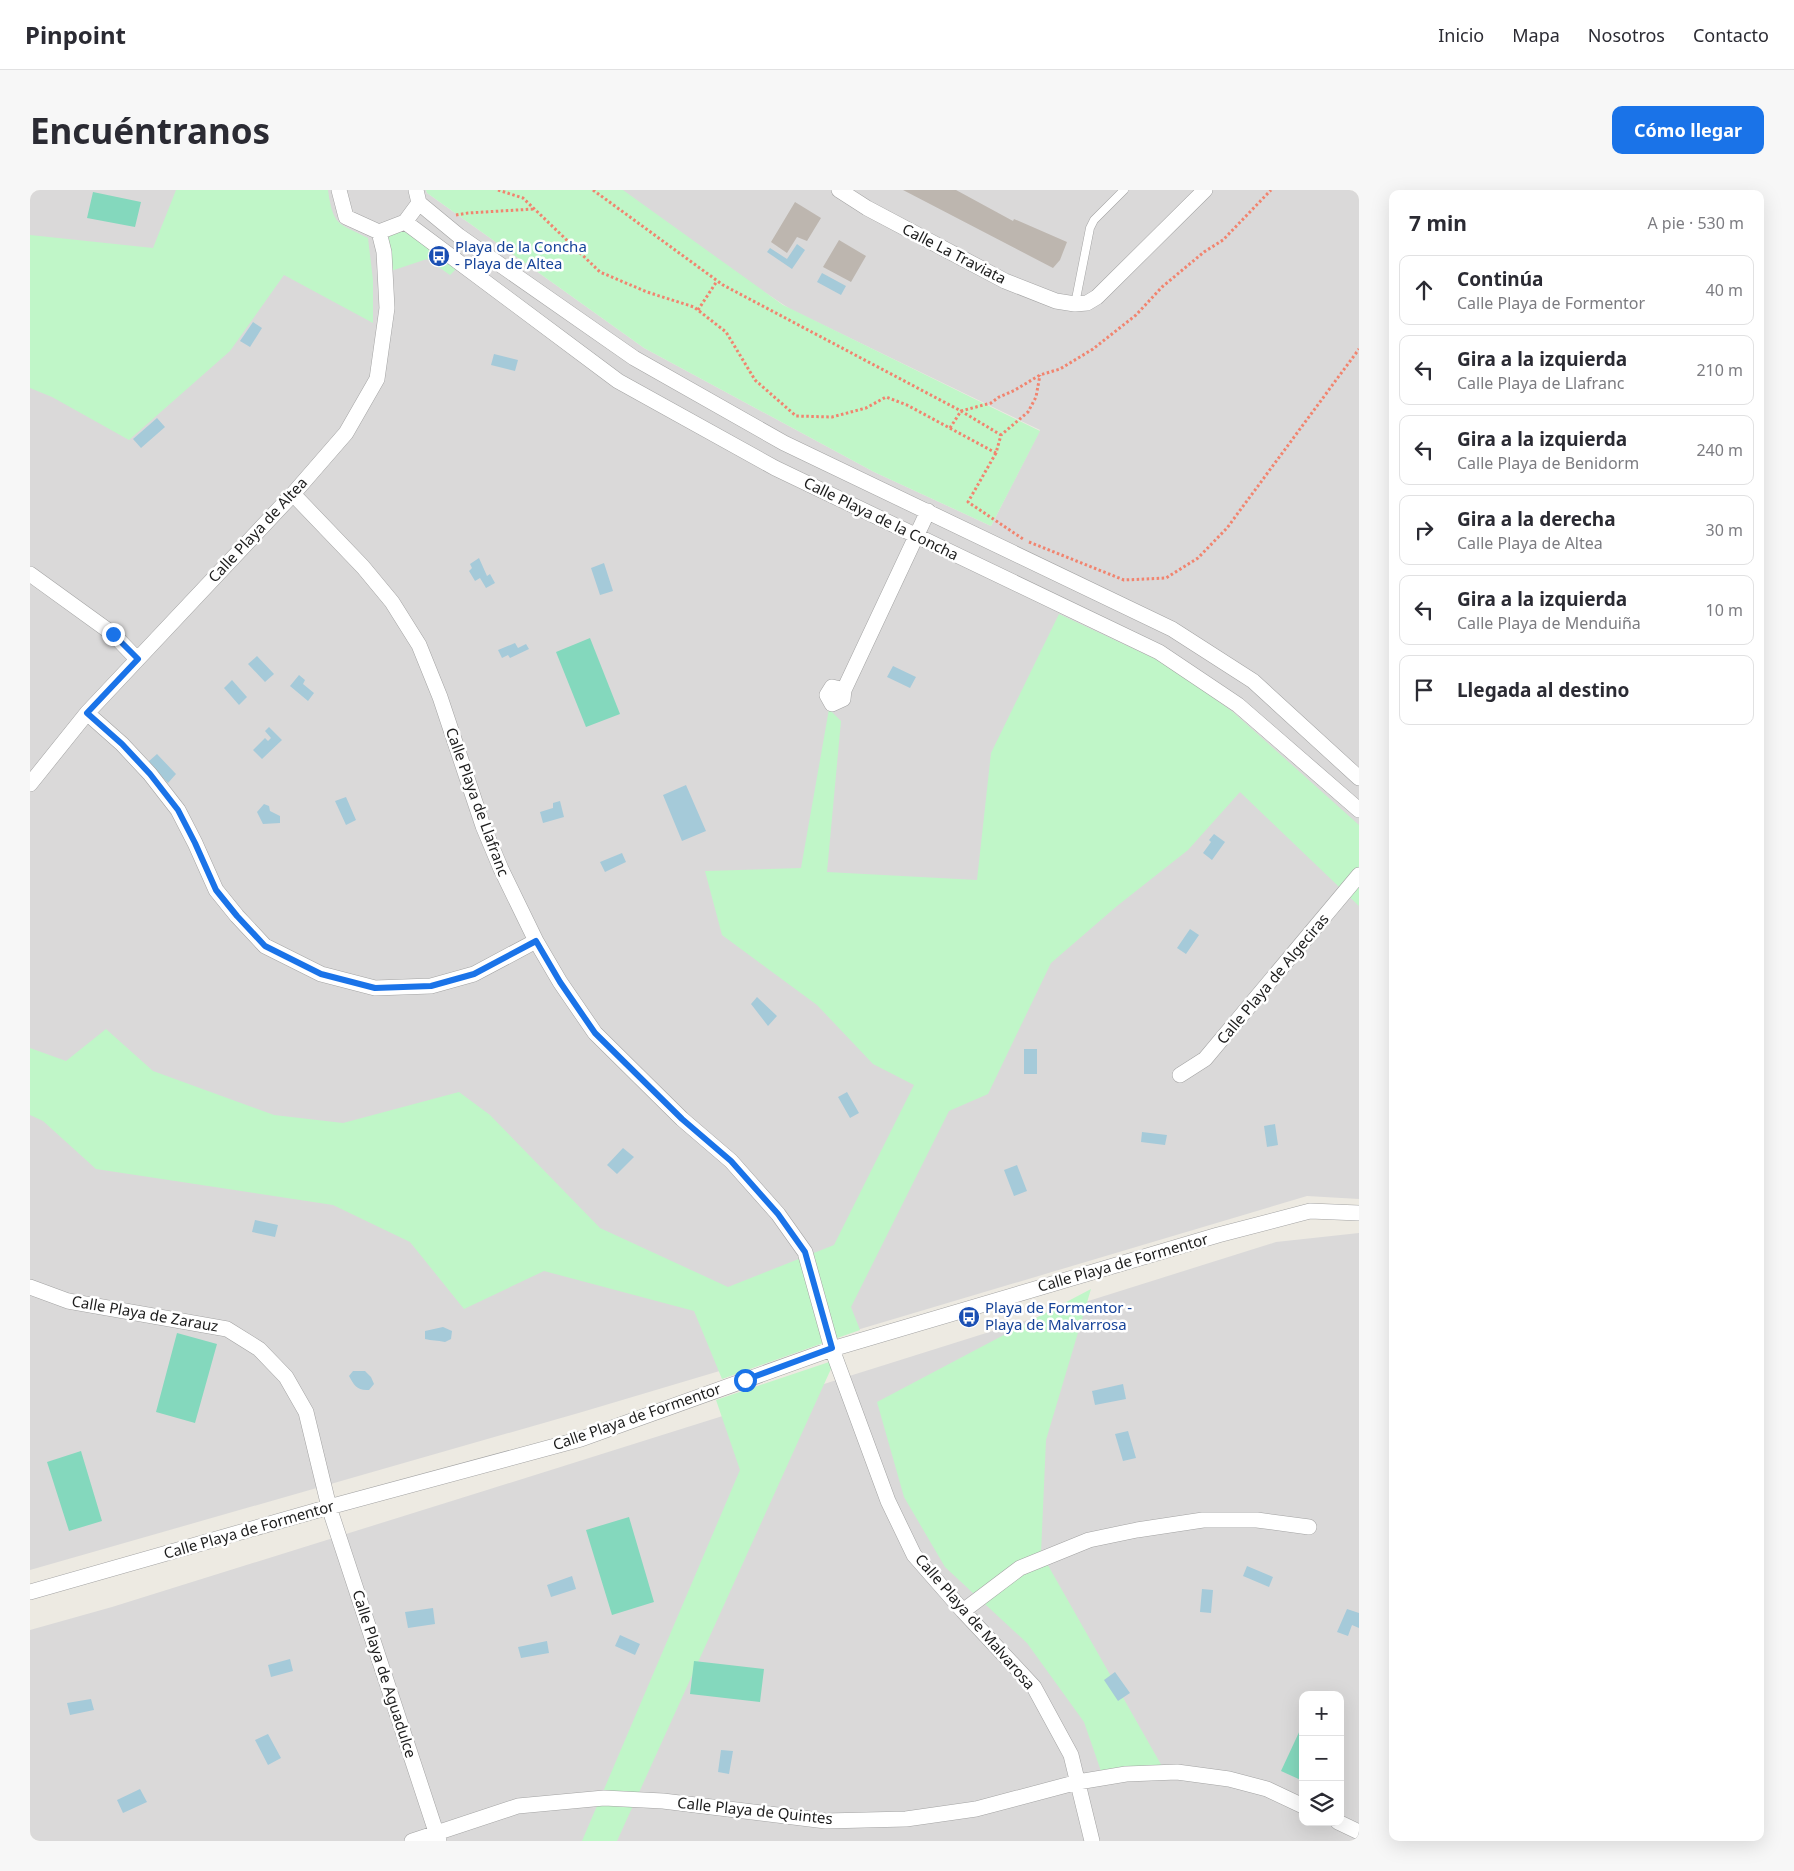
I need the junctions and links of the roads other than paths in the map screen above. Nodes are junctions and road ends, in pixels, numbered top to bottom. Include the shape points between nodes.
1 (339, 190) edge
2 (840, 190) edge
3 (1124, 190) edge
4 (1205, 190) edge
5 (418, 196) edge
6 (405, 222) junction
7 (379, 232) junction
8 (1075, 304) junction
9 (293, 494) junction
10 (928, 511) junction
11 (918, 536) junction
12 (30, 574) edge
13 (138, 659) junction
14 (844, 690) dead end
15 (87, 713) junction
16 (1359, 778) edge
17 (30, 784) edge
18 (1359, 810) edge
19 (1359, 875) edge
20 (536, 941) junction
21 (1180, 1075) dead end
22 (1359, 1213) edge
23 (30, 1287) edge
24 (832, 1348) junction
25 (329, 1507) junction
26 (1309, 1527) dead end
27 (30, 1592) edge
28 (964, 1611) junction
29 (1078, 1782) junction
30 (1299, 1804) edge
31 (1344, 1825) edge
32 (1359, 1832) edge
33 (438, 1836) edge
34 (412, 1841) edge
35 (1092, 1841) edge

1 - 7 street via 346,216
2 - 8 street, Calle La Traviata via 867,208 1004,281 1056,301
3 - 8 lane via 1090,228
4 - 8 street via 1097,298
5 - 6 street
5 - 10 street, Calle Playa de la Concha via 459,236 634,358 784,443
6 - 7 street
6 - 11 street, Calle Playa de la Concha via 618,381 775,468
7 - 9 street, Calle Playa de Altea via 384,252 387,308 377,380 346,433
9 - 13 street, Calle Playa de Altea
9 - 20 street, Calle Playa de Llafranc via 392,602 418,645 440,697 500,869
10 - 11 street
10 - 16 street, Calle Playa de la Concha via 1172,629 1254,681
11 - 14 street
11 - 18 street, Calle Playa de la Concha via 1159,652 1238,704
12 - 13 street via 113,634
13 - 15 street, Calle Playa de Altea
15 - 17 street, Calle Playa de Altea
15 - 20 street via 150,774 172,803 195,843 216,890 265,946 321,974 375,988 431,986 474,974
19 - 21 street, Calle Playa de Algeciras via 1206,1059
20 - 24 street, Calle Playa de Llafranc via 595,1033 682,1119 731,1161 778,1214 805,1252
22 - 24 street, Calle Playa de Formentor via 1310,1211
23 - 25 street, Calle Playa de Zarauz via 68,1301 226,1329 259,1349 286,1377 306,1412
24 - 25 street, Calle Playa de Formentor via 581,1438
24 - 28 street, Calle Playa de Malvarosa via 888,1501 914,1555
25 - 27 street, Calle Playa de Formentor
25 - 33 street, Calle Playa de Aguadulce
26 - 28 street via 1257,1520 1203,1520 1089,1540 1020,1568
28 - 29 street, Calle Playa de Malvarosa via 1034,1687 1071,1755
29 - 30 street, Calle Playa de Quintes via 1126,1774 1177,1772 1229,1779 1267,1789
29 - 33 street, Calle Playa de Quintes via 976,1809 906,1819 826,1820 664,1801 604,1798 518,1806
29 - 35 street, Calle Playa de Malvarosa
31 - 32 street
33 - 34 street, Calle Playa de Quintes

